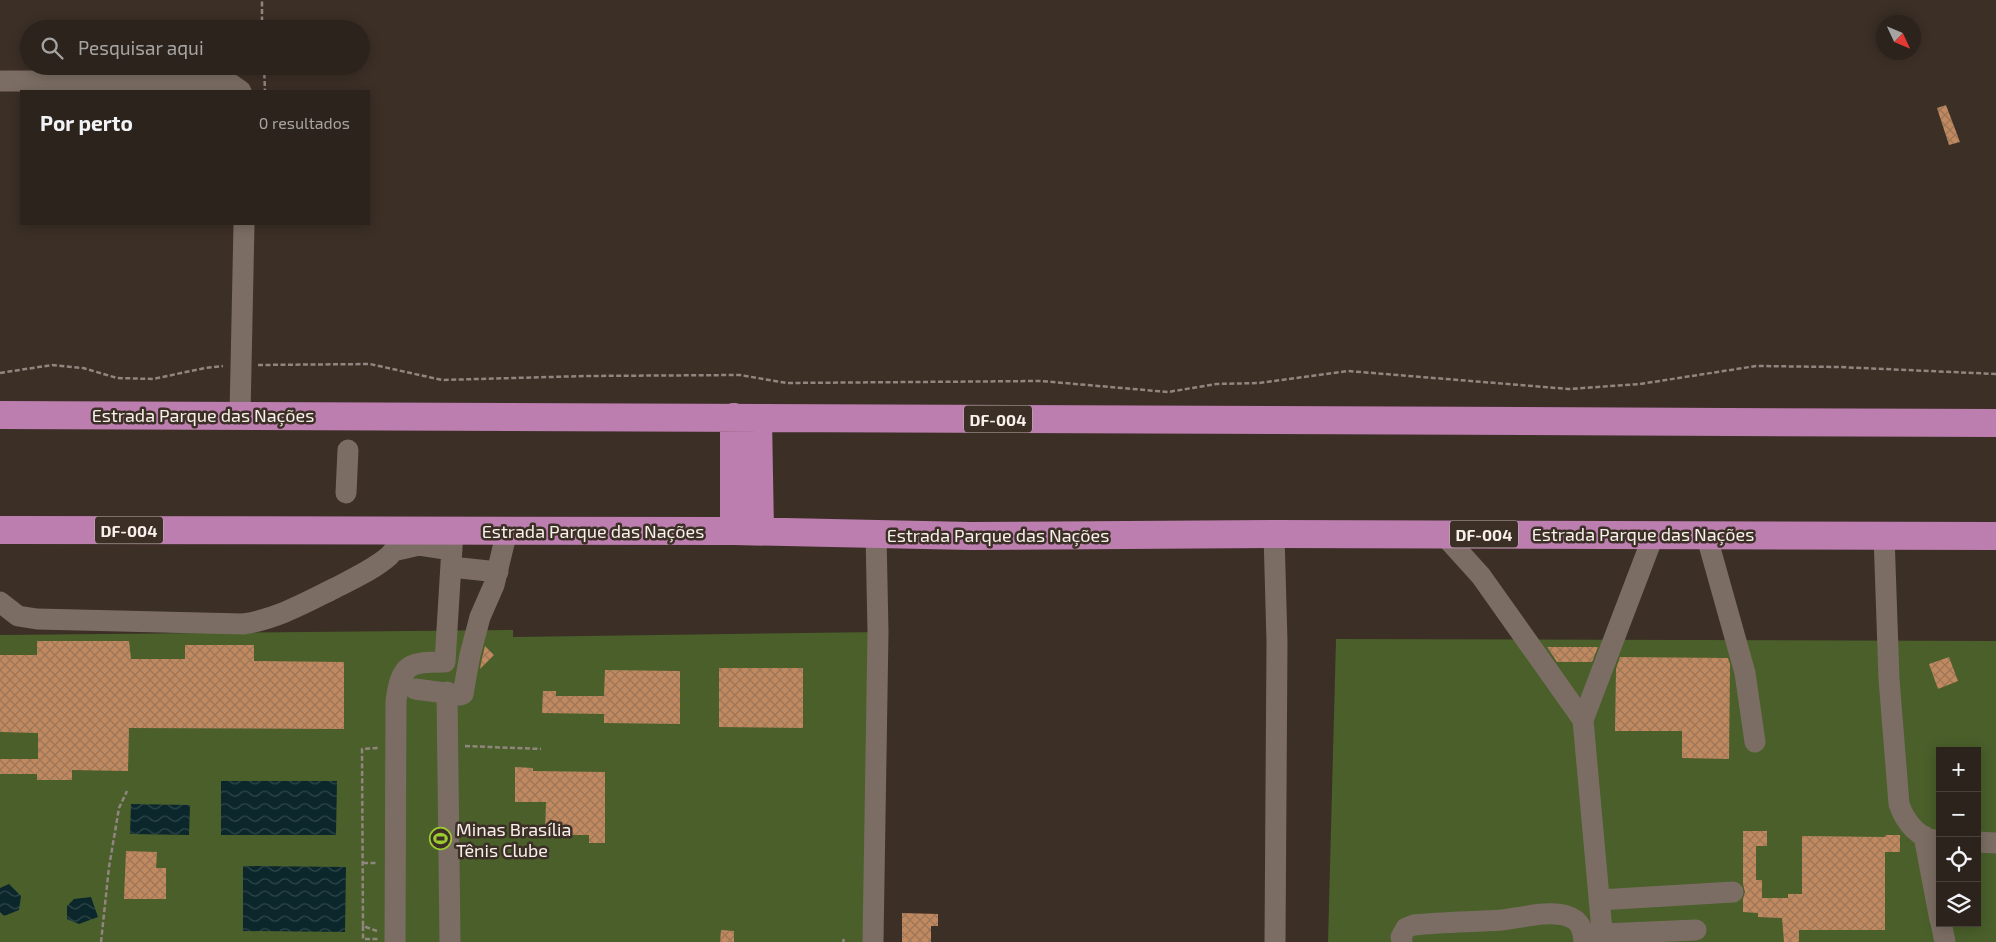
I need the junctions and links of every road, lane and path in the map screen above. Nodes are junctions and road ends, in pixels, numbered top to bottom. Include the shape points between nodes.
1 (262, 0) edge
2 (262, 20) edge
3 (264, 75) edge
4 (0, 82) edge
5 (240, 90) edge
6 (265, 90) edge
7 (244, 225) edge
8 (241, 365) junction
9 (0, 373) edge
10 (1996, 374) edge
11 (0, 415) edge
12 (240, 415) junction
13 (746, 417) junction
14 (1996, 423) edge
15 (348, 450) dead end
16 (346, 493) dead end
17 (0, 530) edge
18 (507, 531) junction
19 (747, 531) junction
20 (876, 534) junction
21 (1274, 534) junction
22 (1443, 534) junction
23 (1654, 534) junction
24 (1706, 534) junction
25 (1884, 535) junction
26 (1996, 536) edge
27 (400, 541) junction
28 (452, 549) junction
29 (498, 572) junction
30 (0, 602) edge
31 (9, 617) edge
32 (415, 689) dead end
33 (447, 692) junction
34 (1583, 720) junction
35 (1755, 742) dead end
36 (395, 746) junction
37 (461, 746) dead end
38 (541, 748) dead end
39 (128, 791) dead end
40 (1932, 838) edge
41 (1981, 842) edge
42 (1996, 843) edge
43 (1936, 882) edge
44 (1733, 892) dead end
45 (1599, 900) junction
46 (363, 926) junction
47 (1941, 927) edge
48 (1696, 930) dead end
49 (387, 938) edge
50 (1596, 939) edge
51 (101, 942) edge
52 (450, 942) edge
53 (873, 942) edge
54 (1275, 942) edge
55 (1402, 942) edge
56 (1945, 942) edge

1 - 2 path
3 - 6 path
4 - 5 street via 200,81 231,84
7 - 8 street
8 - 9 path via 205,368 153,379 118,378 83,368 52,365
8 - 10 path via 370,364 442,380 740,375 787,383 1041,381 1168,392 1348,371 1569,389 1640,384 1756,366
8 - 12 street
11 - 12 highway, Estrada Parque das Nações / DF-004
12 - 13 highway, Estrada Parque das Nações / DF-004
13 - 14 highway, Estrada Parque das Nações / DF-004
13 - 19 highway
15 - 16 street
17 - 27 highway, Estrada Parque das Nações / DF-004
18 - 19 highway, Estrada Parque das Nações / DF-004
18 - 28 highway, Estrada Parque das Nações / DF-004
18 - 29 street
19 - 20 highway, Estrada Parque das Nações / DF-004
20 - 21 highway, Estrada Parque das Nações / DF-004
20 - 53 street via 878,632
21 - 22 highway, Estrada Parque das Nações / DF-004
21 - 54 street via 1277,642
22 - 23 highway, Estrada Parque das Nações / DF-004
22 - 34 street via 1486,583
23 - 24 highway, Estrada Parque das Nações / DF-004
23 - 34 street
24 - 25 highway, Estrada Parque das Nações / DF-004
24 - 35 street via 1745,674
25 - 26 highway, Estrada Parque das Nações / DF-004
25 - 40 street via 1889,679 1899,804 1911,826
27 - 28 highway, Estrada Parque das Nações / DF-004
27 - 31 street via 381,562 354,578 262,621 244,624
28 - 29 street
28 - 36 street via 445,662 418,662 406,669 398,681
29 - 33 street via 480,617 463,694
30 - 31 street
32 - 33 street
33 - 52 street
34 - 45 street
36 - 46 path via 362,749
36 - 49 street
37 - 38 path
39 - 51 path via 119,808 108,867
40 - 43 street
41 - 42 street
44 - 45 street
45 - 50 street
46 - 49 path
46 - 49 path via 363,939
47 - 56 street
48 - 50 street
50 - 55 street via 1578,921 1554,914 1414,925 1406,928

